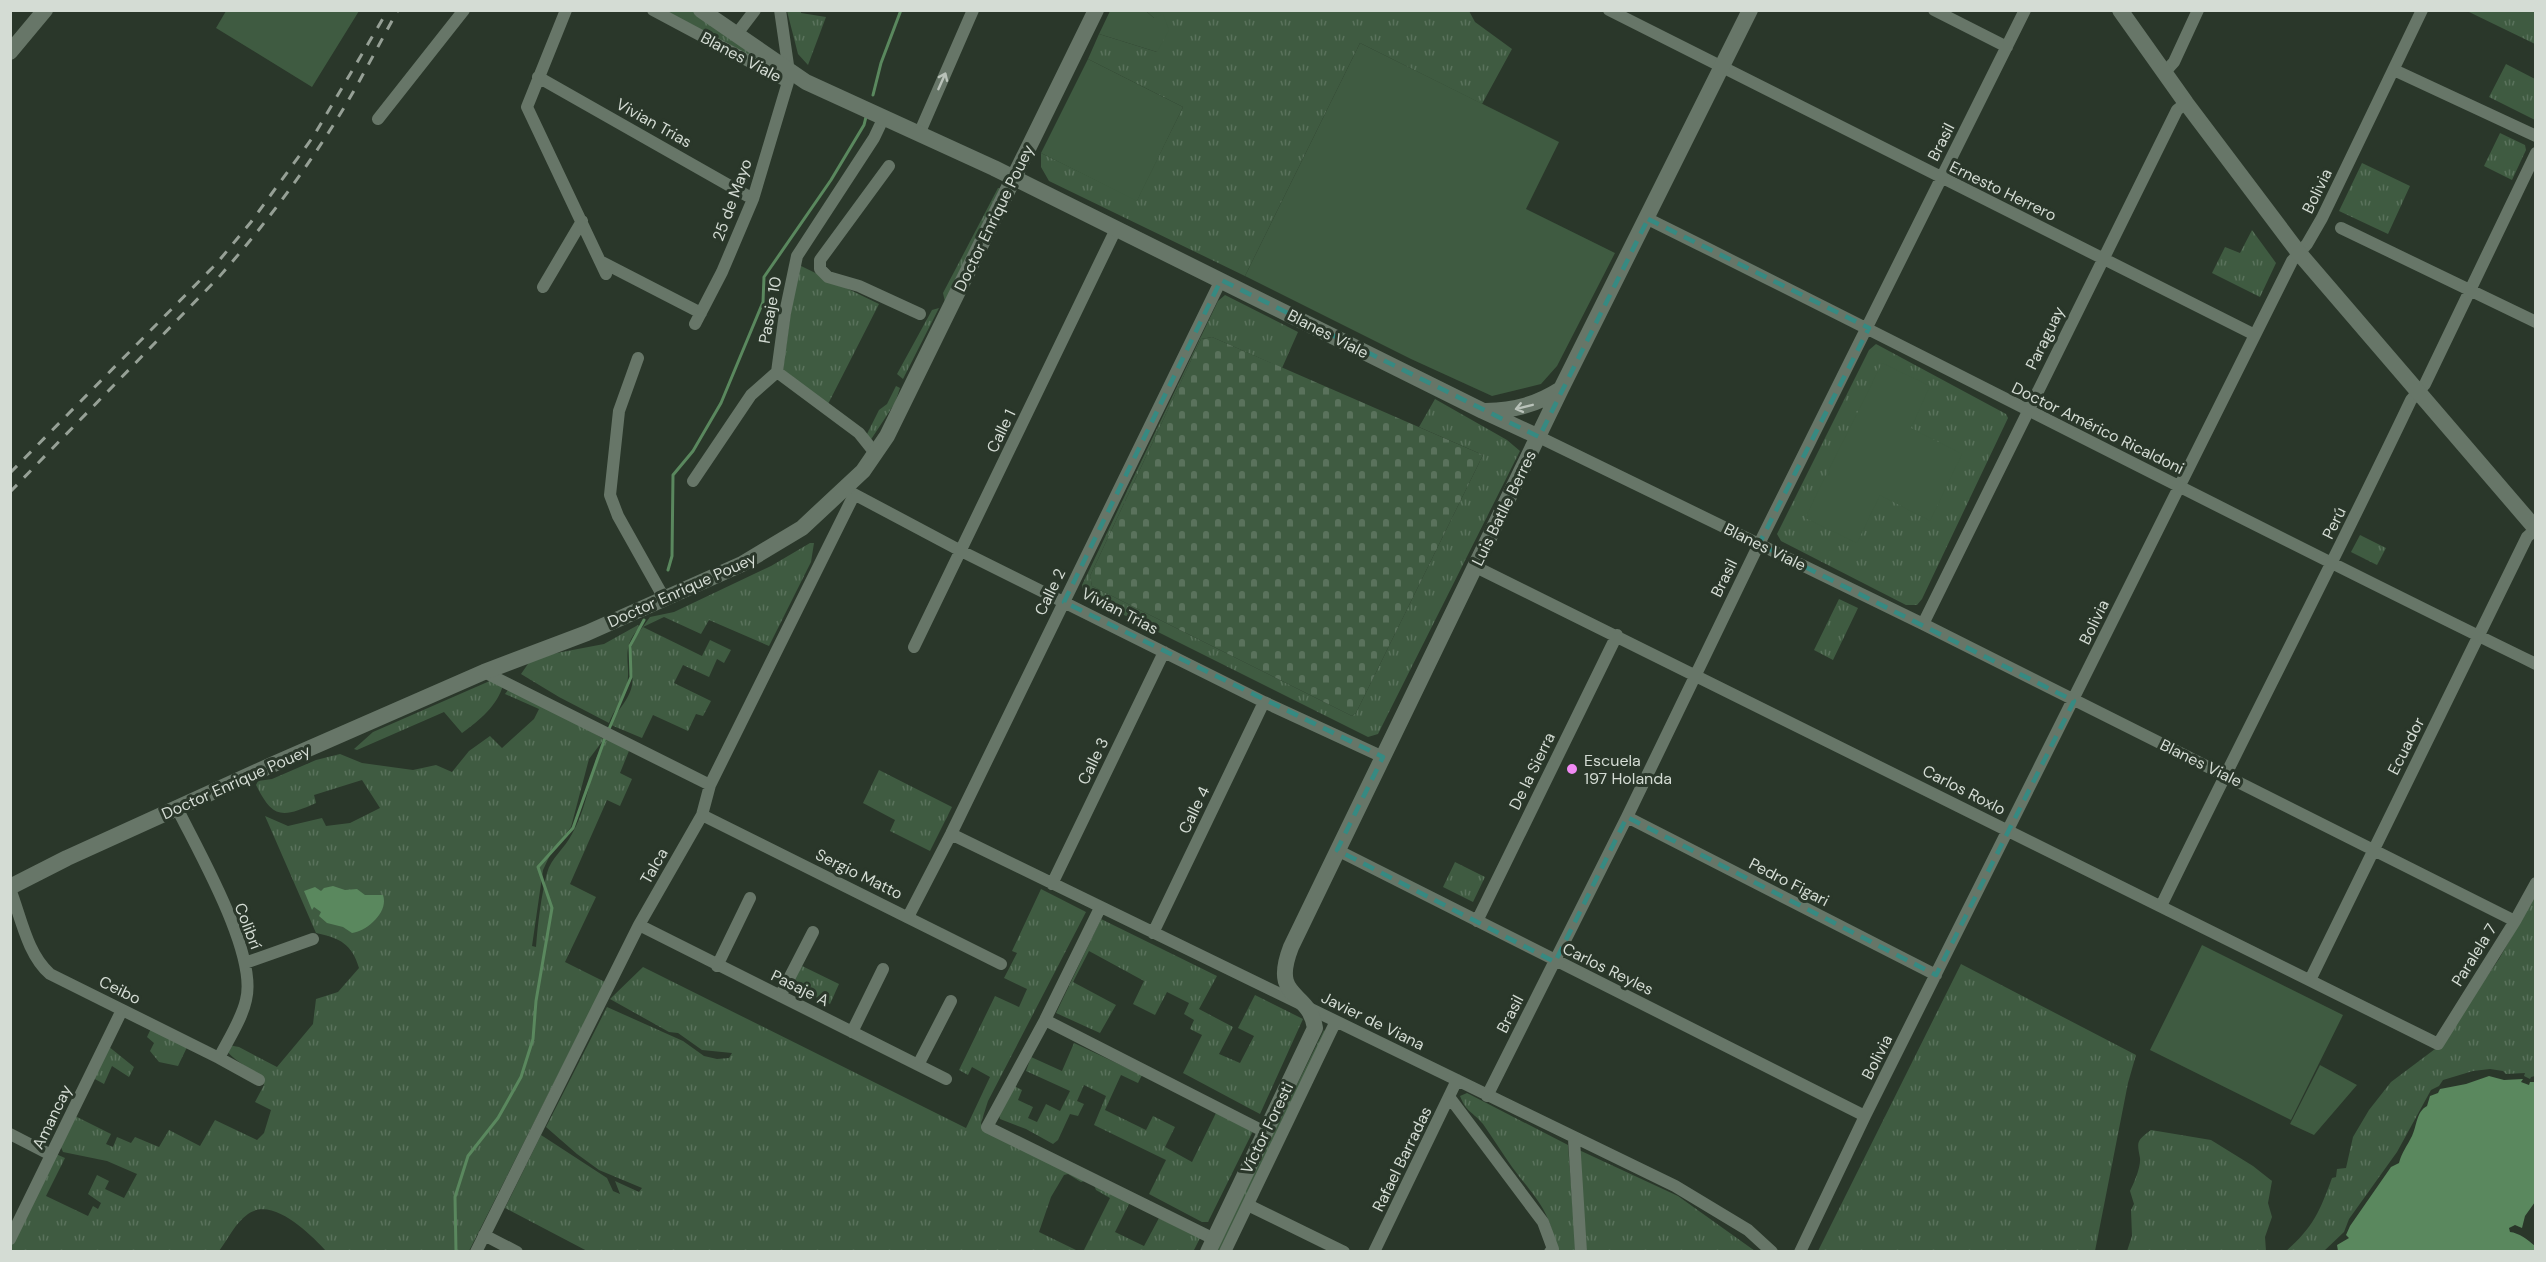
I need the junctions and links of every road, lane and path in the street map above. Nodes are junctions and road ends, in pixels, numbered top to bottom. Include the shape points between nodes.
1 (45, 10) edge
2 (464, 10) edge
3 (567, 10) edge
4 (653, 10) edge
5 (701, 10) edge
6 (755, 10) edge
7 (780, 10) edge
8 (973, 10) edge
9 (1096, 10) edge
10 (1608, 10) edge
11 (1750, 10) edge
12 (1934, 10) edge
13 (2025, 10) edge
14 (2120, 10) edge
15 (2198, 10) edge
16 (2422, 10) edge
17 (736, 35) junction
18 (2007, 47) junction
19 (10, 52) edge
20 (1722, 68) junction
21 (2394, 70) junction
22 (2164, 73) junction
23 (538, 77) junction
24 (788, 77) junction
25 (2186, 103) junction
26 (883, 117) junction
27 (378, 119) dead end
28 (919, 134) junction
29 (2535, 136) edge
30 (2535, 153) edge
31 (889, 166) dead end
32 (1014, 177) junction
33 (1941, 179) junction
34 (753, 199) junction
35 (1648, 219) junction
36 (582, 220) junction
37 (2341, 228) dead end
38 (1116, 229) junction
39 (2299, 253) junction
40 (2102, 258) junction
41 (600, 261) junction
42 (606, 274) dead end
43 (1221, 280) junction
44 (543, 287) dead end
45 (2469, 289) junction
46 (920, 314) dead end
47 (2535, 322) edge
48 (1869, 328) junction
49 (2255, 335) junction
50 (638, 358) dead end
51 (777, 372) junction
52 (1561, 389) junction
53 (2418, 392) junction
54 (1483, 411) junction
55 (2028, 412) junction
56 (1539, 437) junction
57 (875, 453) junction
58 (693, 481) dead end
59 (2180, 487) junction
60 (850, 492) junction
61 (2535, 529) edge
62 (1759, 544) junction
63 (961, 551) junction
64 (2332, 564) junction
65 (1476, 567) junction
66 (664, 598) junction
67 (1064, 602) junction
68 (1923, 624) junction
69 (1617, 635) junction
70 (2479, 637) junction
71 (914, 647) dead end
72 (1164, 652) junction
73 (2535, 664) edge
74 (484, 672) junction
75 (1696, 674) junction
76 (2074, 700) junction
77 (1264, 702) junction
78 (1383, 757) junction
79 (2225, 774) junction
80 (710, 785) junction
81 (177, 808) junction
82 (702, 815) junction
83 (1627, 817) junction
84 (2009, 831) junction
85 (951, 834) junction
86 (2373, 849) junction
87 (1337, 850) junction
88 (2535, 883) edge
89 (1052, 884) junction
90 (10, 888) edge
91 (750, 898) dead end
92 (2161, 906) junction
93 (1100, 908) junction
94 (908, 917) junction
95 (1477, 921) junction
96 (2515, 921) junction
97 (639, 925) junction
98 (813, 932) dead end
99 (1153, 933) junction
100 (313, 939) dead end
101 (1555, 962) junction
102 (245, 963) junction
103 (1001, 964) dead end
104 (717, 966) junction
105 (883, 969) dead end
106 (1936, 975) junction
107 (2310, 980) junction
108 (780, 996) junction
109 (951, 1001) dead end
110 (1304, 1006) junction
111 (122, 1010) junction
112 (1045, 1020) junction
113 (1335, 1023) junction
114 (852, 1032) junction
115 (2438, 1044) joint
116 (219, 1058) junction
117 (918, 1065) junction
118 (259, 1080) dead end
119 (946, 1080) dead end
120 (1457, 1080) junction
121 (1487, 1096) junction
122 (1450, 1098) junction
123 (1865, 1116) junction
124 (1265, 1132) junction
125 (10, 1134) edge
126 (1574, 1139) junction
127 (51, 1155) junction
128 (1248, 1205) junction
129 (484, 1235) junction
130 (10, 1239) edge
131 (1216, 1247) edge
132 (476, 1251) edge
133 (517, 1251) edge
134 (1344, 1251) edge
135 (1374, 1251) edge
136 (1550, 1251) edge
137 (1581, 1251) edge
138 (1772, 1251) edge
139 (1800, 1251) edge

1 - 19 street
2 - 27 street
3 - 23 street
4 - 24 street, Blanes Viale
5 - 17 street, Blanes Viale
6 - 17 street
7 - 24 street, 25 de Mayo
28 -> 8 street
9 - 32 street, Doctor Enrique Pouey
10 - 20 street, Ernesto Herrero
11 - 20 street, Luis Batlle Berres
12 - 18 street
13 - 18 street, Brasil
14 - 22 street
15 - 22 street via 2174,62
16 - 21 street, Bolivia
17 - 24 street, Blanes Viale
18 - 33 street, Brasil
20 - 33 street, Ernesto Herrero
20 - 35 street, Luis Batlle Berres
21 - 29 street
21 - 39 street, Bolivia via 2322,218
22 - 25 street
23 - 34 street, Vivian Trias
23 - 36 street via 527,107
24 - 26 street, Blanes Viale
24 - 34 street, 25 de Mayo
25 - 39 street
25 - 40 street, Paraguay via 2177,110
26 - 28 street, Blanes Viale
26 - 51 street, Pasaje 10 via 874,138 797,256
28 - 32 street, Blanes Viale
30 - 45 street, Perú
31 - 46 street via 820,260 820,269 828,277 859,286
32 - 38 street, Blanes Viale
32 - 57 street, Doctor Enrique Pouey via 892,426
33 - 40 street, Ernesto Herrero
33 - 48 street, Brasil
34 - 41 street, 25 de Mayo via 698,318
35 - 48 street, Doctor Américo Ricaldoni
35 - 52 street, Luis Batlle Berres
36 - 41 street
36 - 44 street
37 - 45 street
38 - 43 street, Blanes Viale
38 - 63 street, Calle 1
39 - 49 street, Bolivia
39 - 53 street
40 - 49 street, Ernesto Herrero
40 - 55 street, Paraguay
41 - 42 street
43 - 54 street, Blanes Viale
43 - 67 street, Calle 2
45 - 47 street
45 - 53 street, Perú
48 - 55 street, Doctor Américo Ricaldoni
48 - 62 street, Brasil
49 - 59 street, Bolivia
50 - 66 street via 619,411 610,495
51 - 57 street via 858,433
51 - 58 street via 751,394
52 -> 54 street via 1523,408
52 - 56 street, Luis Batlle Berres
53 - 61 street
53 - 64 street, Perú
54 - 56 street, Blanes Viale
55 - 59 street, Doctor Américo Ricaldoni
55 - 68 street, Paraguay
56 - 62 street, Blanes Viale
56 - 65 street, Luis Batlle Berres
57 - 60 street, Doctor Enrique Pouey
59 - 64 street, Doctor Américo Ricaldoni
59 - 76 street, Bolivia
60 - 63 street, Vivian Trias
60 - 66 street, Doctor Enrique Pouey via 776,546
60 - 80 street, Talca
61 - 70 street, Ecuador via 2527,537
62 - 68 street, Blanes Viale
62 - 75 street, Brasil
63 - 67 street, Vivian Trias
63 - 71 street, Calle 1
64 - 70 street, Doctor Américo Ricaldoni
64 - 79 street, Perú
65 - 69 street, Carlos Roxlo
65 - 78 street, Luis Batlle Berres
66 - 74 street, Doctor Enrique Pouey via 587,633
67 - 72 street, Vivian Trias
67 - 85 street, Calle 2
68 - 76 street, Blanes Viale
69 - 75 street, Carlos Roxlo
69 - 95 street, De la Sierra
70 - 73 street, Doctor Américo Ricaldoni
70 - 86 street, Ecuador
72 - 77 street, Vivian Trias
72 - 89 street, Calle 3
74 - 80 street
74 - 81 street, Doctor Enrique Pouey
75 - 83 street, Brasil
75 - 84 street, Carlos Roxlo
76 - 79 street, Blanes Viale
76 - 84 street, Bolivia
77 - 78 street, Vivian Trias
77 - 99 street, Calle 4
78 - 87 street, Luis Batlle Berres
79 - 86 street, Blanes Viale
79 - 92 street, Perú
80 - 82 street, Talca
81 - 90 street, Doctor Enrique Pouey
81 - 102 street, Colibrí via 237,934
82 - 94 street, Sergio Matto
82 - 97 street, Talca
83 - 101 street, Brasil
83 - 106 street, Pedro Figari
84 - 92 street, Carlos Roxlo
84 - 106 street, Bolivia
85 - 89 street, Javier de Viana
85 - 94 street, Calle 2
86 - 96 street, Blanes Viale
86 - 107 street, Ecuador
87 - 95 street, Carlos Reyles
87 - 110 street, Luis Batlle Berres via 1284,970 1287,986
88 - 96 street, Paralela 7
89 - 93 street, Javier de Viana
90 - 111 street, Ceibo via 39,964 50,974
91 - 104 street
92 - 107 street, Carlos Roxlo
93 - 99 street, Javier de Viana
93 - 112 street
94 - 103 street, Sergio Matto
95 - 101 street, Carlos Reyles
96 - 115 street, Paralela 7
97 - 104 street, Pasaje A
97 - 129 street, Talca
98 - 108 street
99 - 110 street, Javier de Viana
100 - 102 street
101 - 121 street, Brasil
101 - 123 street, Carlos Reyles
102 - 116 street, Colibrí via 249,984 246,1001
104 - 108 street, Pasaje A
105 - 114 street
106 - 123 street, Bolivia
107 - 115 street, Carlos Roxlo
108 - 114 street, Pasaje A
109 - 117 street
110 - 113 street, Javier de Viana
110 - 124 street, Víctor Foresti via 1315,1028
111 - 116 street, Ceibo
111 - 127 street, Amancay
112 - 124 street
112 - 131 street via 987,1127
113 - 120 street, Javier de Viana
113 - 128 street, Víctor Foresti
114 - 117 street, Pasaje A
116 - 118 street, Ceibo
117 - 119 street, Pasaje A
120 - 121 street, Javier de Viana
120 - 122 street, Rafael Barradas
121 - 126 street, Javier de Viana
122 - 135 street, Rafael Barradas
122 - 136 street via 1543,1222 1553,1249
123 - 139 street, Bolivia
124 - 131 street, Víctor Foresti
125 - 127 street
126 - 137 street
126 - 138 street, Javier de Viana via 1675,1186 1748,1230
127 - 130 street, Amancay
128 - 131 street, Víctor Foresti
128 - 134 street
129 - 132 street, Talca
129 - 133 street

